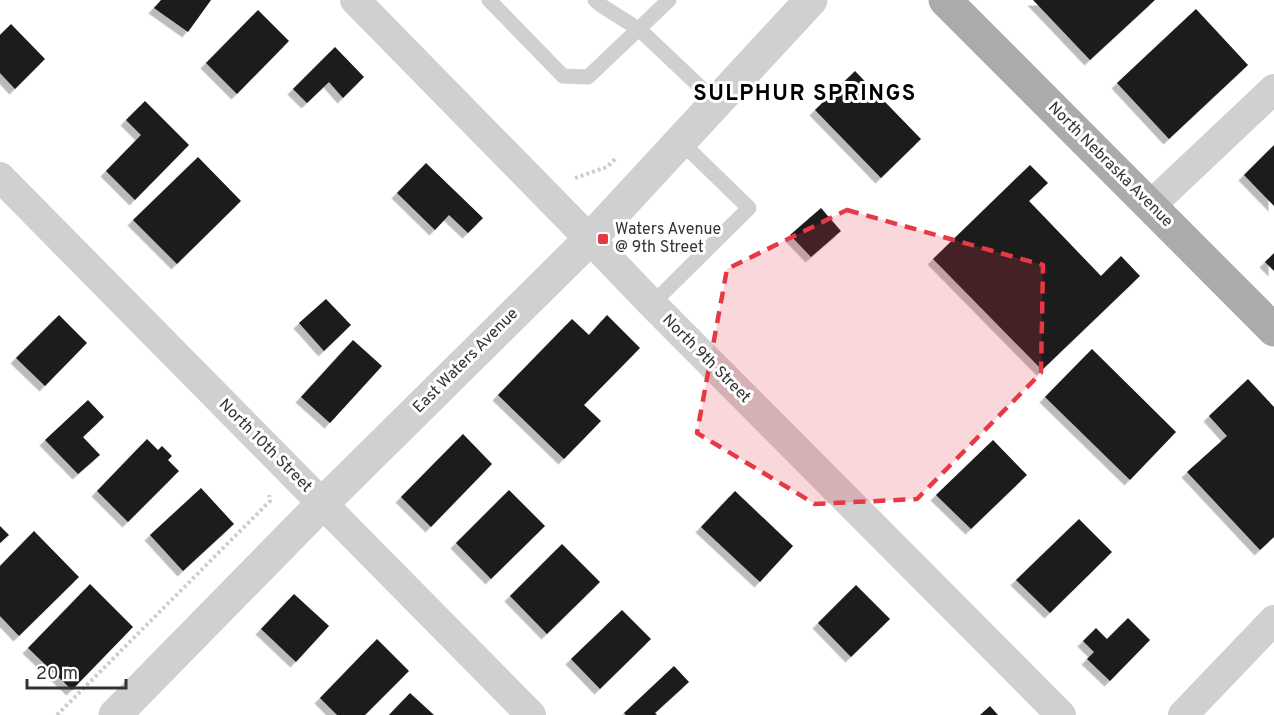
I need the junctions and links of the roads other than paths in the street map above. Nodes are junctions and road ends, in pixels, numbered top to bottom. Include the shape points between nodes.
1 (355, 0) edge
2 (489, 0) edge
3 (596, 0) edge
4 (669, 0) edge
5 (811, 0) edge
6 (945, 0) edge
7 (640, 30) junction
8 (1274, 89) edge
9 (716, 102) junction
10 (680, 141) junction
11 (0, 177) edge
12 (1150, 206) junction
13 (590, 239) junction
14 (651, 304) junction
15 (1274, 330) edge
16 (322, 504) junction
17 (1274, 620) edge
18 (115, 715) edge
19 (531, 715) edge
20 (1061, 715) edge
21 (1183, 715) edge

1 - 13 street, North 9th Street
2 - 7 lane via 563,76 588,77
3 - 7 lane
4 - 7 lane
5 - 9 street, East Waters Avenue
6 - 12 main road, North Nebraska Avenue
7 - 9 lane
8 - 12 street
9 - 10 street, East Waters Avenue
10 - 13 street, East Waters Avenue
10 - 14 lane via 748,208
11 - 16 street, North 10th Street
12 - 15 main road, North Nebraska Avenue
13 - 14 street, North 9th Street
13 - 16 street, East Waters Avenue
14 - 20 street, North 9th Street
16 - 18 street, East Waters Avenue
16 - 19 street, North 10th Street
17 - 21 street

